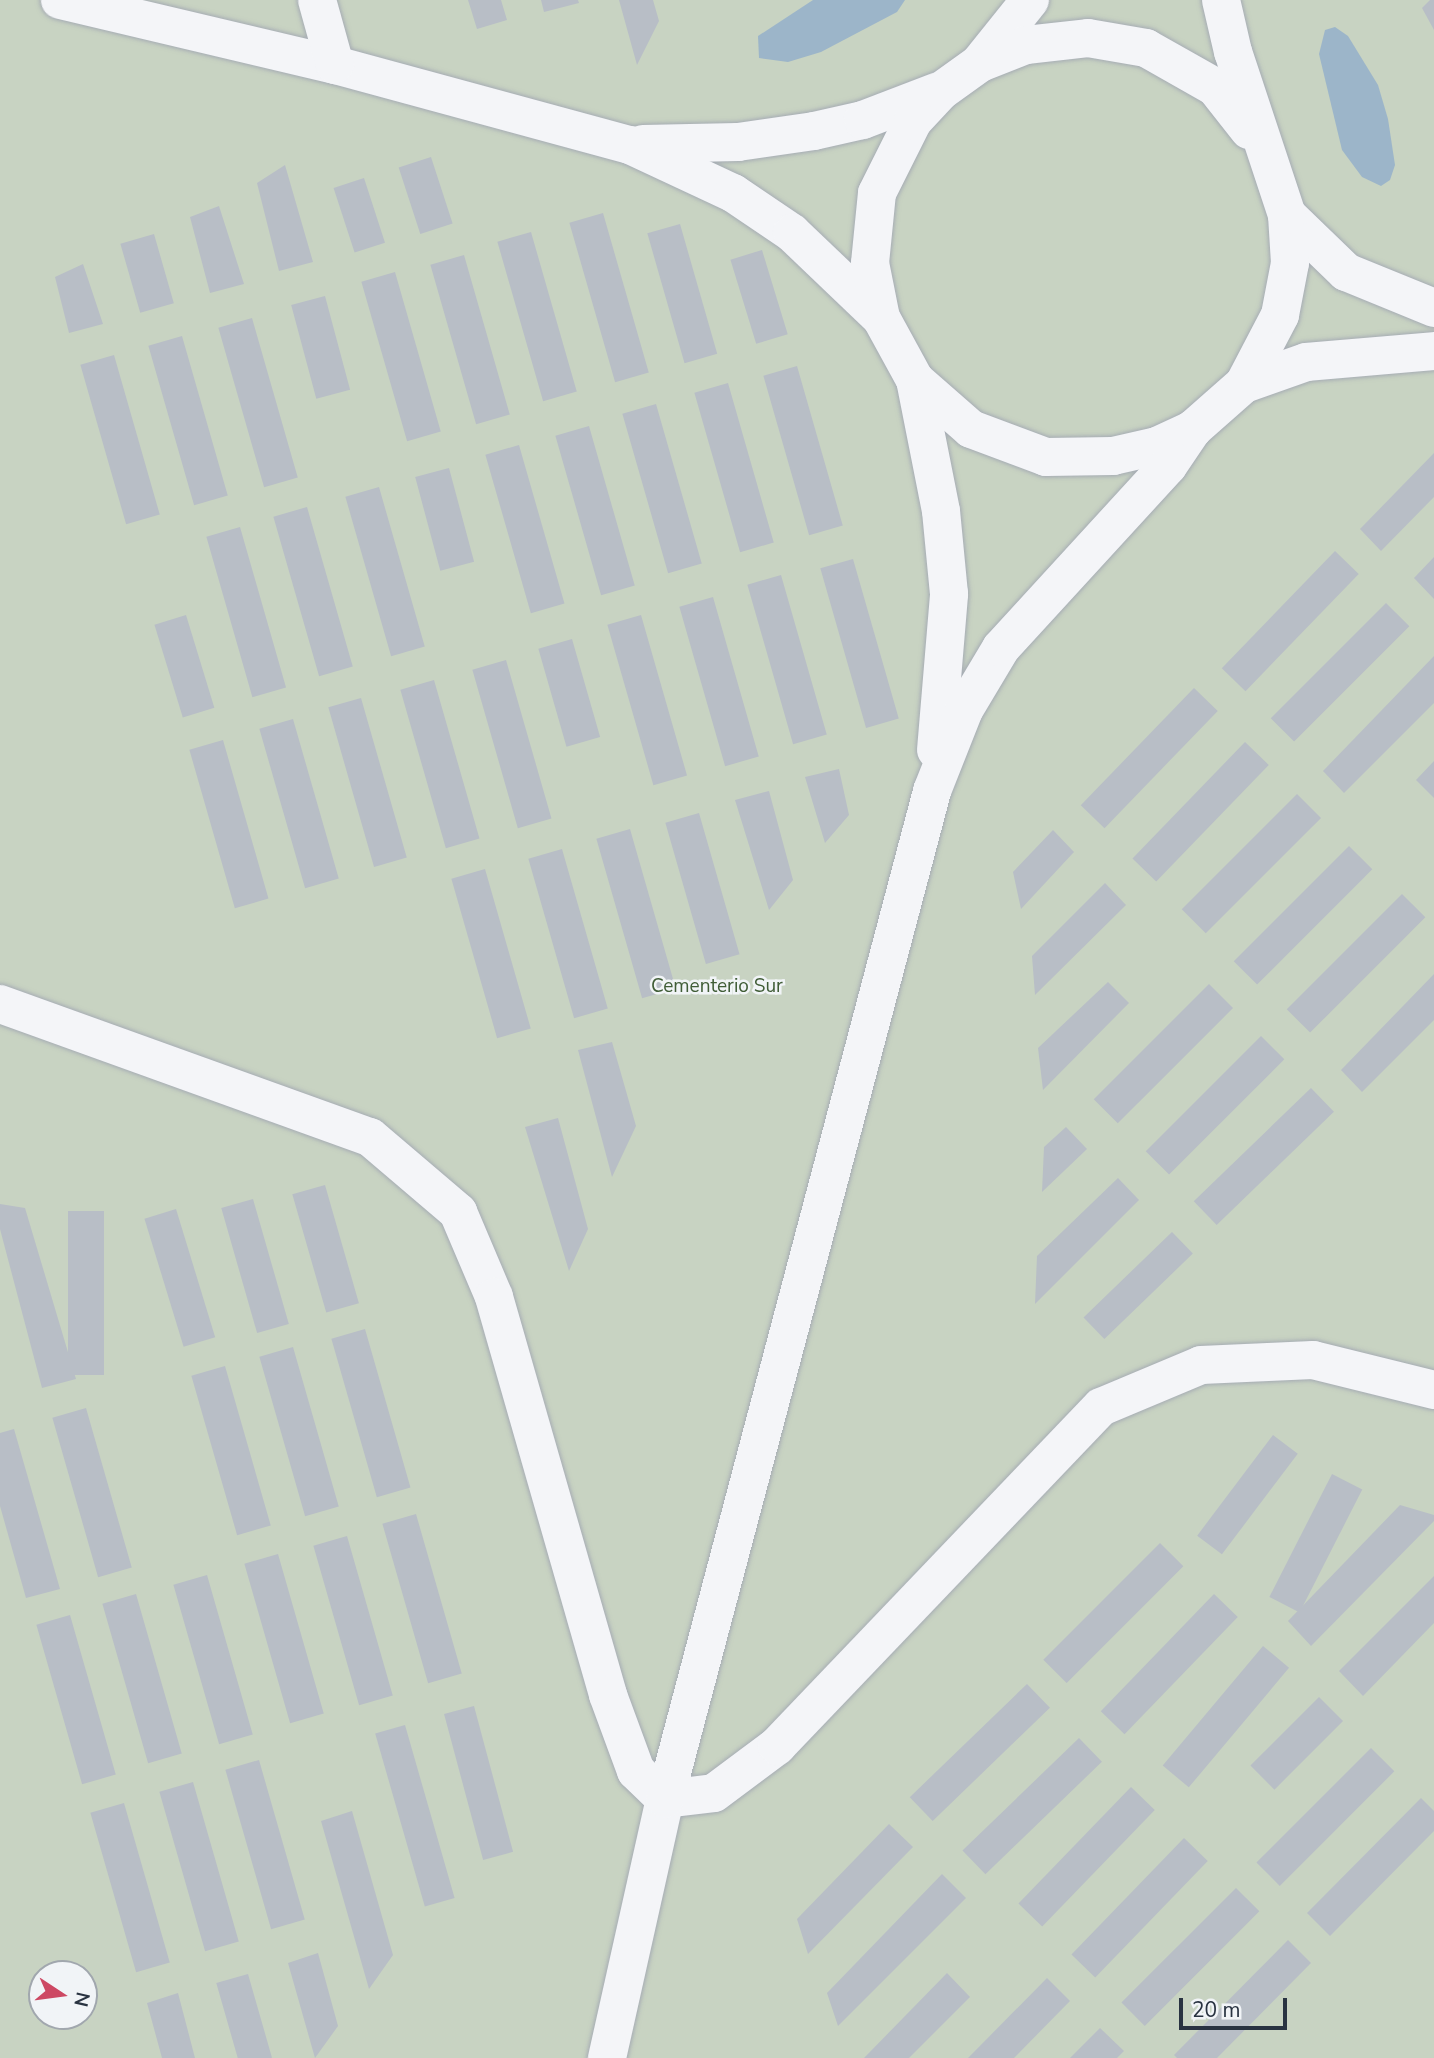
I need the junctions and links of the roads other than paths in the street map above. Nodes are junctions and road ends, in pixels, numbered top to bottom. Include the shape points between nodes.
1 (60, 0) edge
2 (317, 0) edge
3 (1030, 0) edge
4 (1221, 0) edge
5 (980, 63) junction
6 (335, 65) junction
7 (940, 91) junction
8 (630, 145) junction
9 (1268, 155) junction
10 (1287, 215) junction
11 (1434, 308) edge
12 (881, 318) junction
13 (1434, 351) edge
14 (915, 380) junction
15 (1244, 384) junction
16 (1193, 429) junction
17 (932, 791) junction
18 (0, 1004) edge
19 (1434, 1390) edge
20 (665, 1800) junction
21 (607, 2058) edge

1 - 6 lane
2 - 6 lane
3 - 5 lane
4 - 9 lane via 1233,52
5 - 7 lane
5 - 9 lane via 1026,45 1088,38 1146,48 1215,87
6 - 8 lane
7 - 8 lane via 863,120 814,131 738,142
7 - 12 lane via 912,121 877,193 870,263
8 - 12 lane via 733,193 792,233
9 - 10 lane
10 - 11 lane via 1346,272
10 - 15 lane via 1290,263 1280,315
12 - 14 lane
13 - 15 lane via 1306,362
14 - 16 lane via 971,429 1046,457 1113,457 1157,446
14 - 17 lane via 941,511 948,594
15 - 16 lane
16 - 17 lane via 1168,466 1001,648 964,710
17 - 20 lane
18 - 20 lane via 370,1137 458,1212 494,1297 608,1695 636,1771
19 - 20 lane via 1313,1360 1201,1364 1101,1407 777,1746 714,1793
20 - 21 lane

